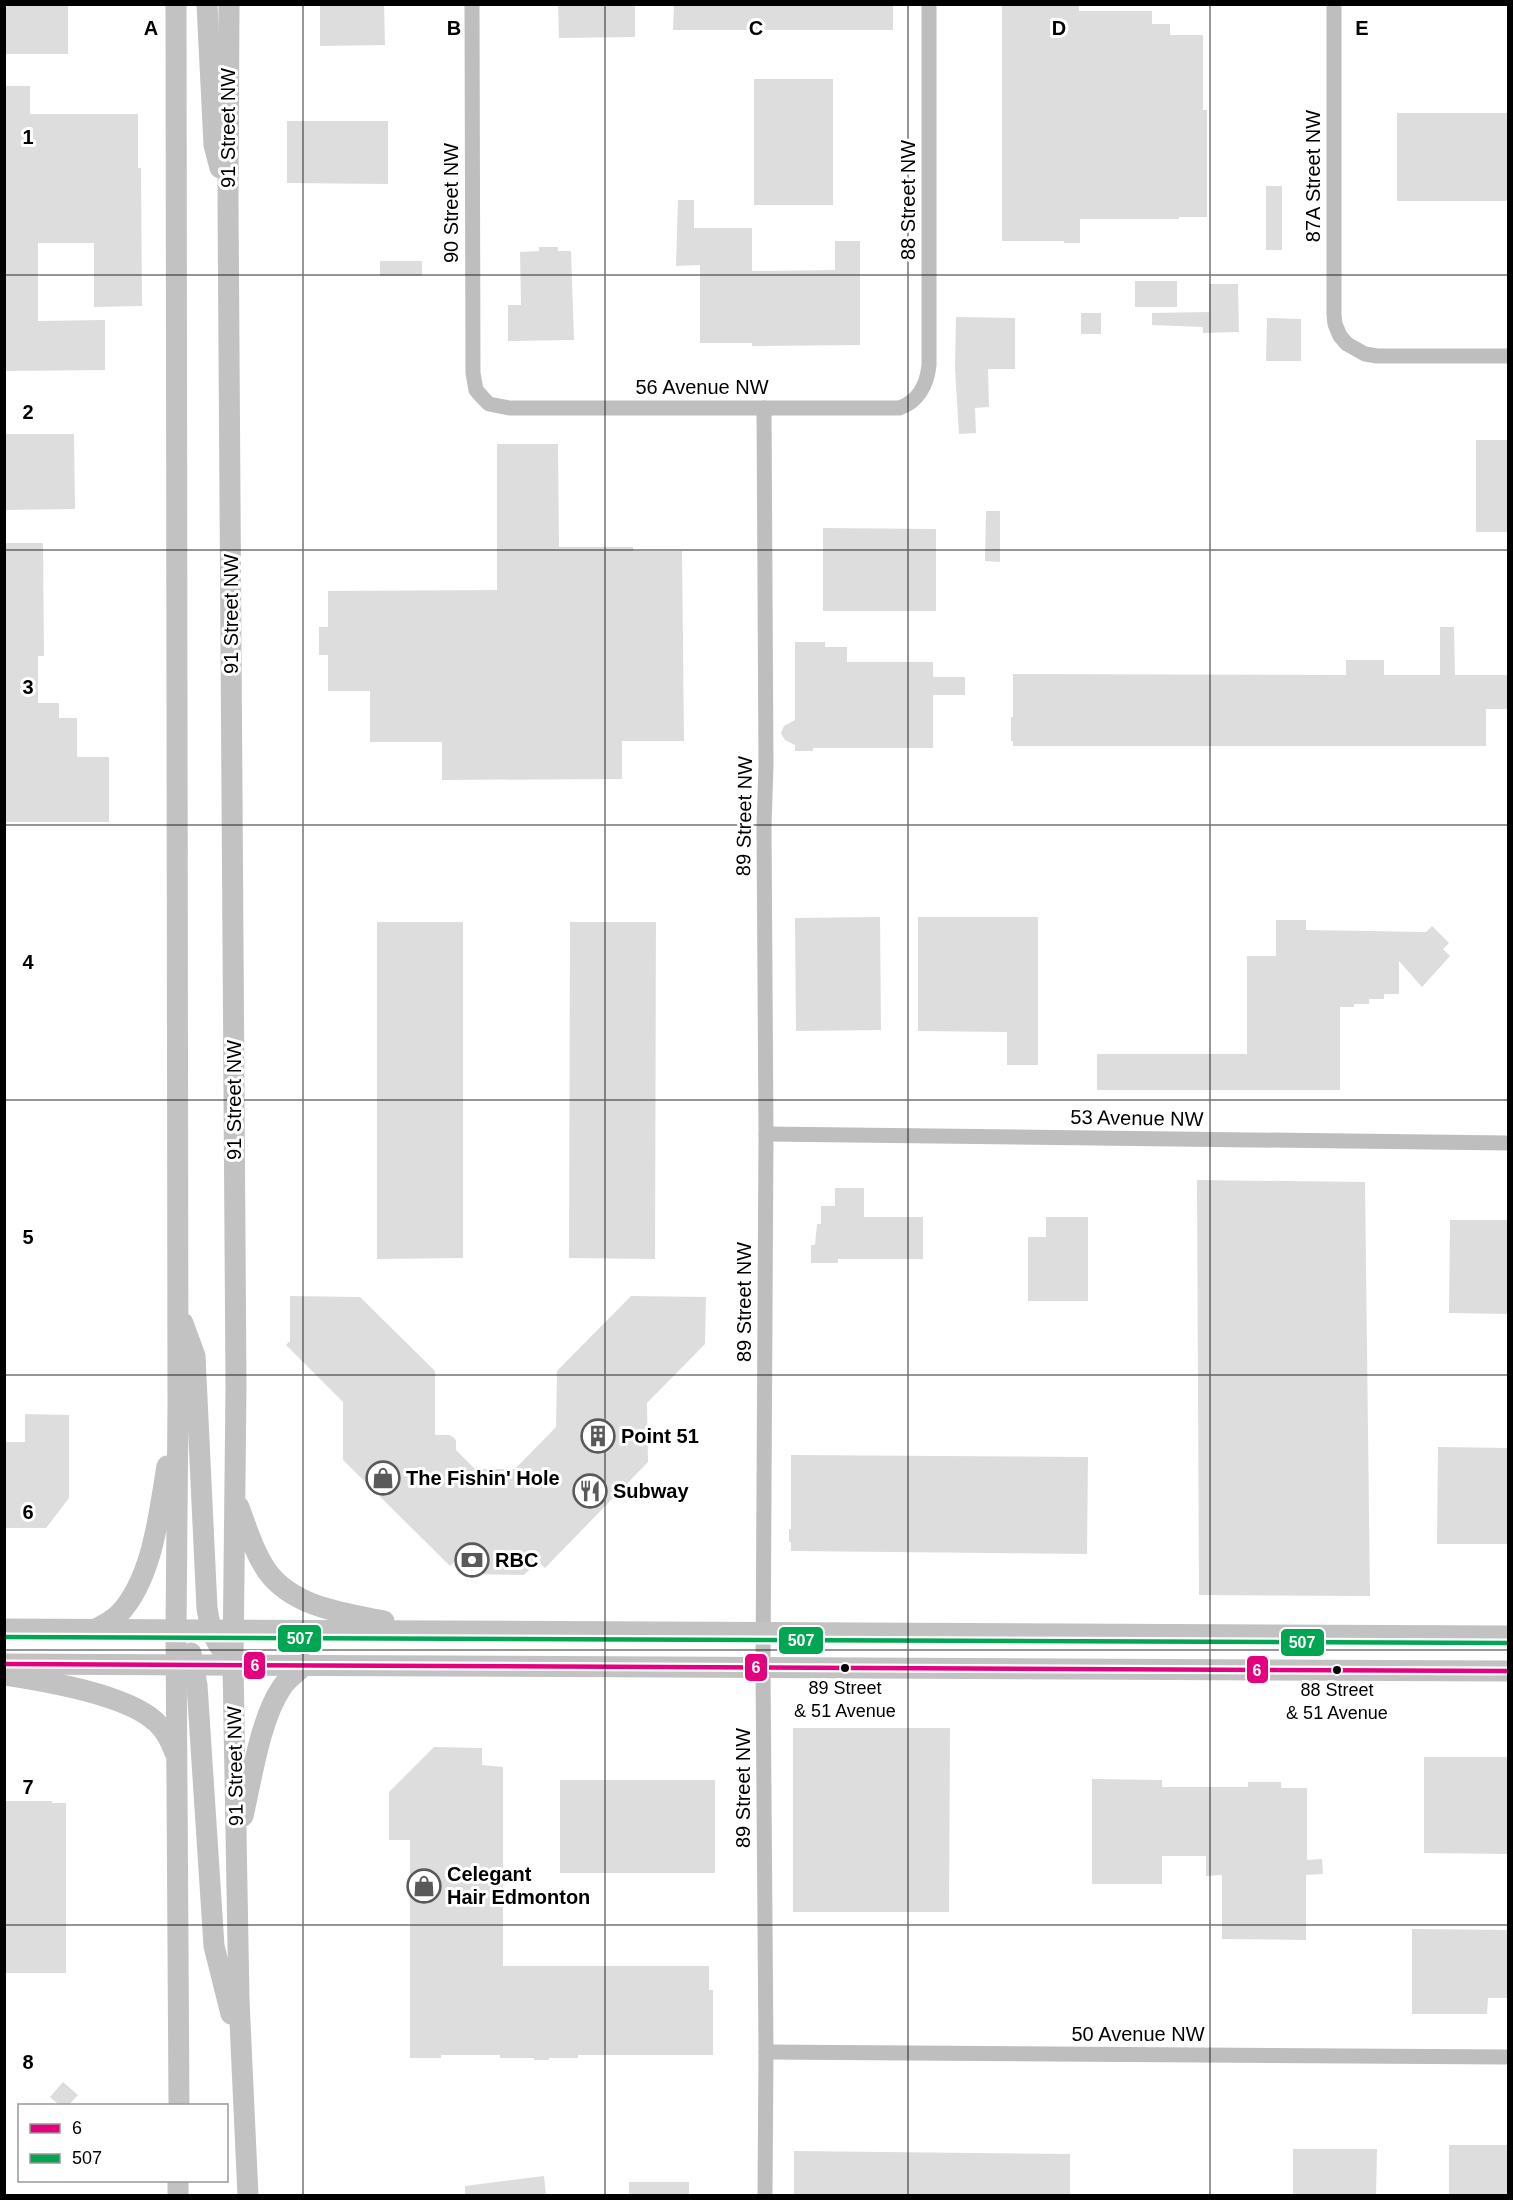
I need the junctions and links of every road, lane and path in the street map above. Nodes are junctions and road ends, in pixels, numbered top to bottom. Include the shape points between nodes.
1 (176, 4) edge
2 (207, 4) edge
3 (229, 4) edge
4 (472, 4) edge
5 (929, 4) edge
6 (1334, 4) edge
7 (228, 195) junction
8 (1509, 356) edge
9 (920, 394) joint
10 (483, 398) joint
11 (764, 408) junction
12 (766, 1134) junction
13 (1509, 1143) edge
14 (177, 1305) junction
15 (178, 1407) junction
16 (234, 1495) junction
17 (4, 1629) edge
18 (96, 1629) junction
19 (176, 1630) junction
20 (210, 1630) junction
21 (233, 1630) junction
22 (433, 1631) junction
23 (764, 1632) junction
24 (1509, 1636) edge
25 (4, 1664) edge
26 (305, 1664) junction
27 (233, 1665) junction
28 (185, 1666) junction
29 (763, 1669) junction
30 (1509, 1671) edge
31 (4, 1674) edge
32 (177, 1759) junction
33 (236, 1845) junction
34 (766, 2052) junction
35 (1509, 2057) edge
36 (242, 2058) junction
37 (179, 2104) edge
38 (248, 2196) edge
39 (765, 2196) edge

1 - 14 main road
2 - 7 main road via 214,145
3 - 7 main road, 91 Street NW
4 - 10 street, 90 Street NW via 473,373 476,390
5 - 9 street, 88 Street NW via 929,365
6 - 8 street, 87A Street NW via 1334,314 1340,336 1356,350 1377,356
7 - 16 main road, 91 Street NW
9 - 11 street, 56 Avenue NW via 899,408
10 - 11 street, 56 Avenue NW via 489,404 509,408
11 - 12 street, 89 Street NW
12 - 13 street, 53 Avenue NW
12 - 23 street, 89 Street NW
14 - 15 main road
14 - 20 main road via 195,1356
15 - 18 main road via 148,1558 124,1608
15 - 19 main road
16 - 21 main road, 91 Street NW
16 - 22 main road via 267,1570 296,1595 340,1612
17 - 18 main road
18 - 19 main road
19 - 20 main road
19 - 28 main road via 185,1638
20 - 21 main road
20 - 27 main road
21 - 22 main road
21 - 27 main road, 91 Street NW
22 - 23 main road
23 - 24 main road
23 - 29 street, 89 Street NW
25 - 28 main road
26 - 27 main road
26 - 29 main road
26 - 33 main road via 280,1689 271,1710 257,1751
27 - 28 main road
27 - 33 main road, 91 Street NW
28 - 32 main road
28 - 36 main road via 214,1946
29 - 30 main road
29 - 34 street, 89 Street NW
31 - 32 main road via 92,1693 146,1714 168,1737
32 - 37 main road
33 - 36 main road, 91 Street NW
34 - 35 street, 50 Avenue NW
34 - 39 street, 89 Street NW
36 - 38 main road, 91 Street NW

